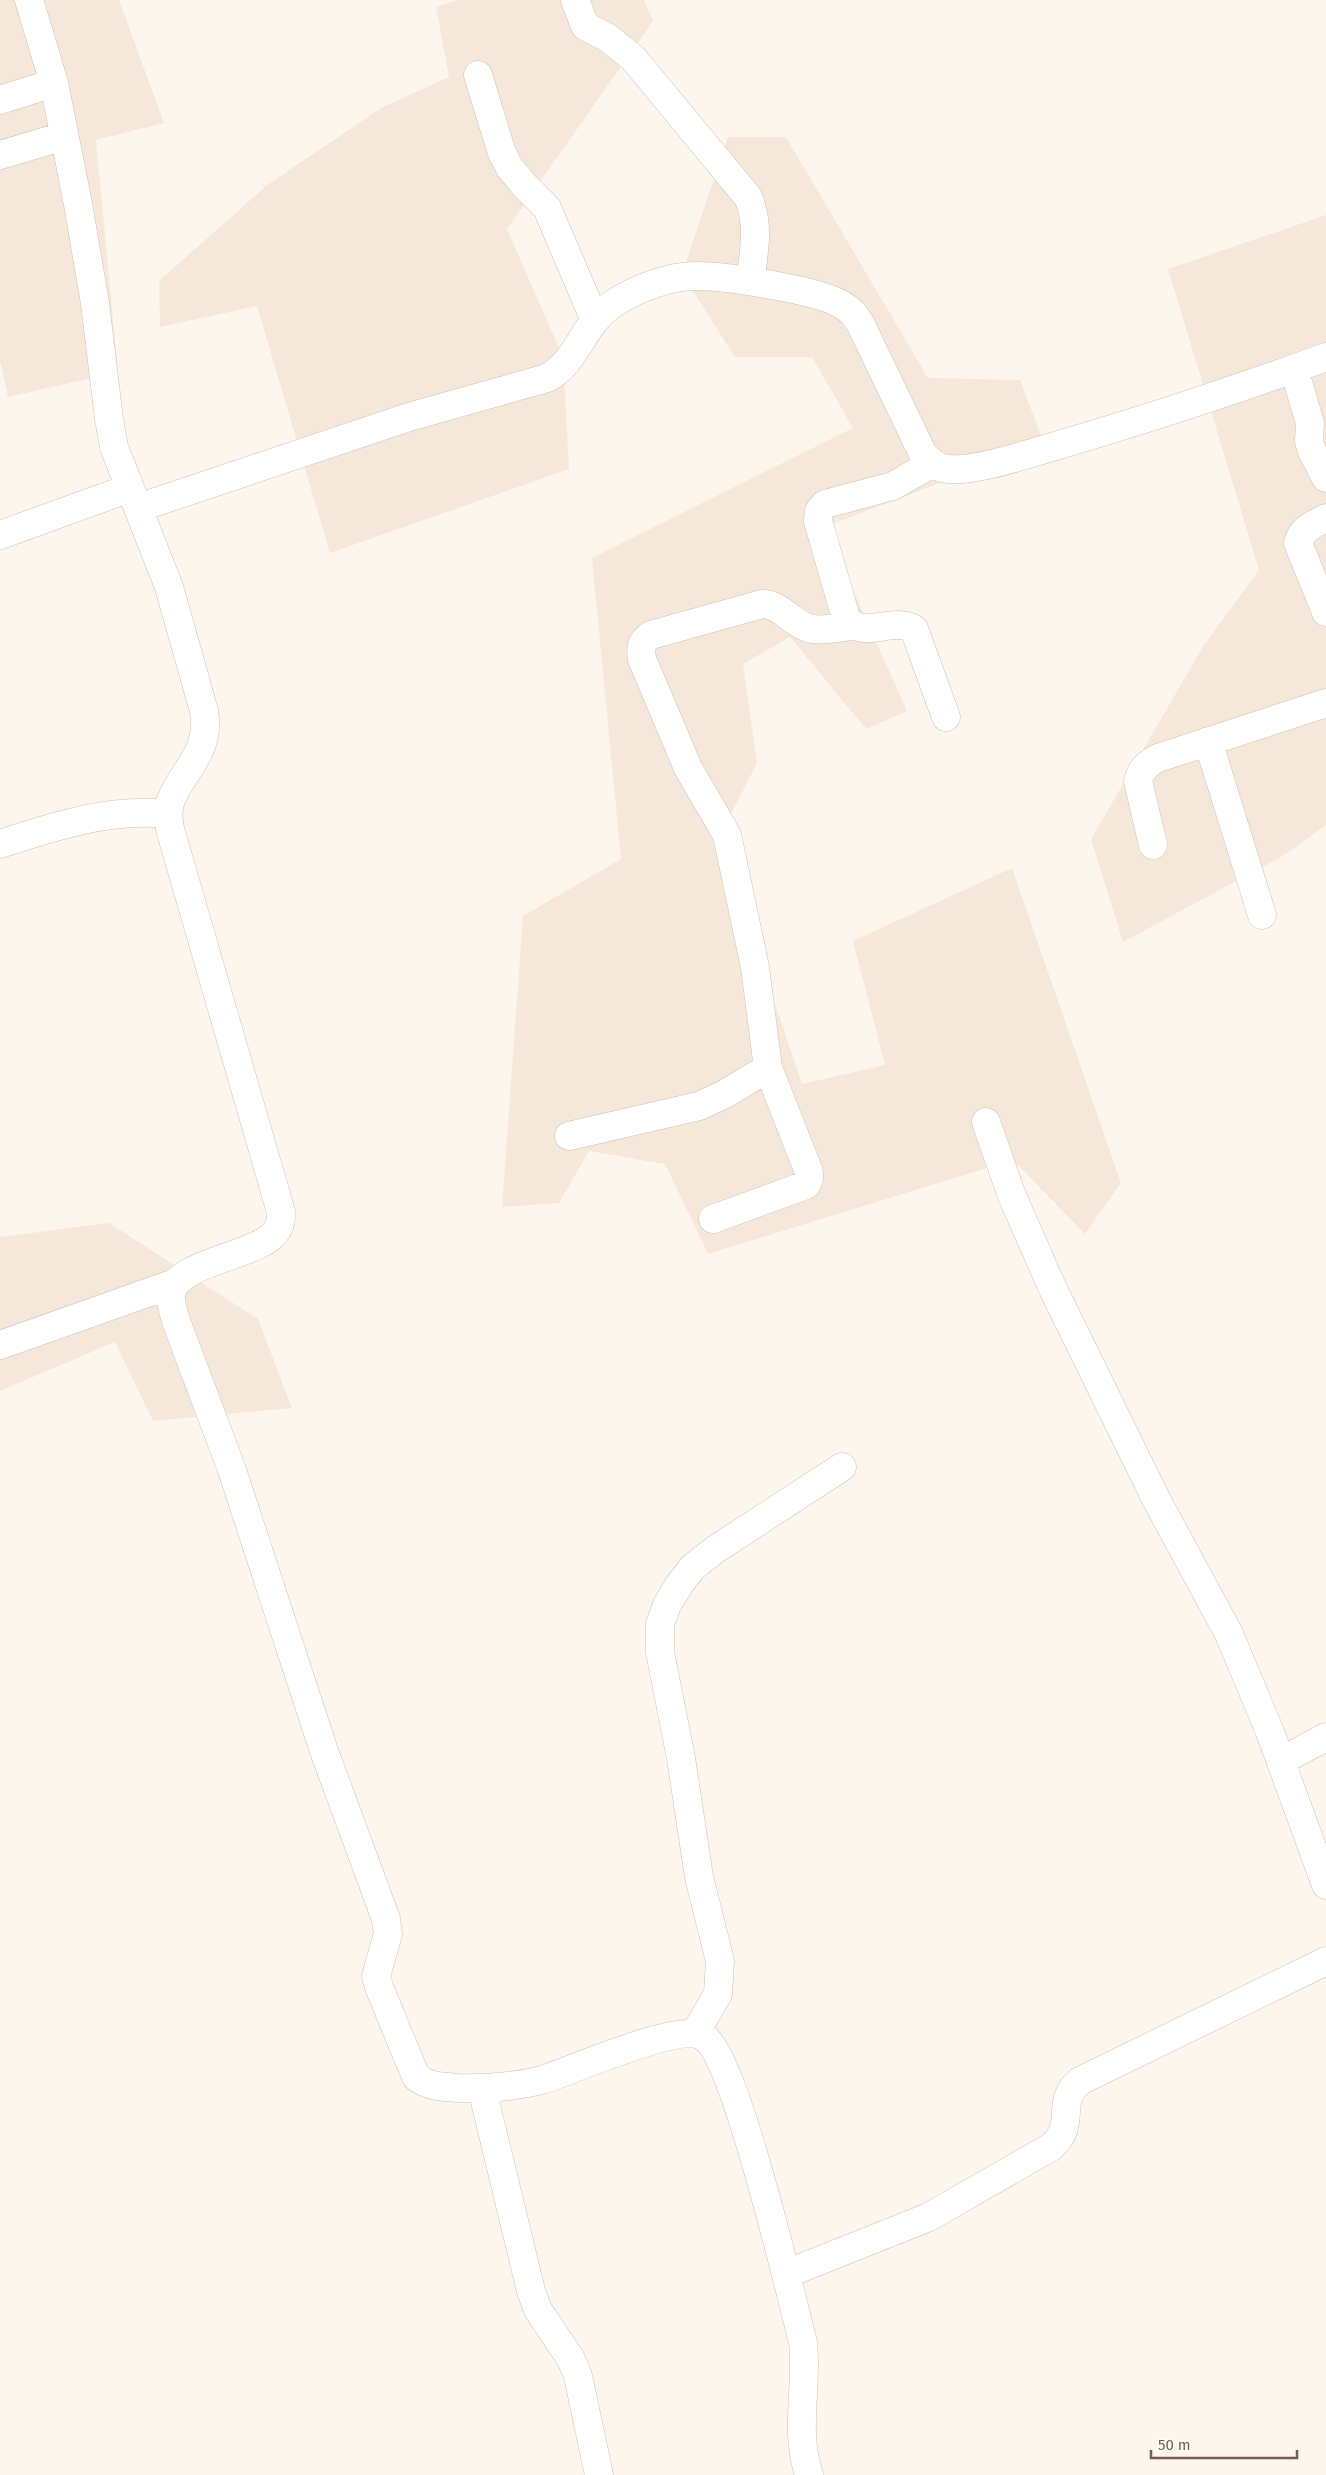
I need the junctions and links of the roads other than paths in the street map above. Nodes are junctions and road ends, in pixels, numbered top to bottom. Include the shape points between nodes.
1 (29, 0) edge
2 (575, 0) edge
3 (478, 75) dead end
4 (54, 83) junction
5 (0, 100) edge
6 (64, 136) junction
7 (0, 155) edge
8 (750, 281) junction
9 (594, 318) junction
10 (1326, 357) edge
11 (1294, 369) junction
12 (932, 464) junction
13 (1326, 478) edge
14 (134, 498) junction
15 (1326, 518) edge
16 (0, 535) edge
17 (1326, 612) edge
18 (852, 626) junction
19 (1326, 703) edge
20 (946, 717) dead end
21 (1208, 741) junction
22 (168, 814) junction
23 (0, 844) edge
24 (1153, 845) dead end
25 (1262, 915) dead end
26 (768, 1068) junction
27 (986, 1122) dead end
28 (569, 1136) dead end
29 (713, 1218) dead end
30 (175, 1283) junction
31 (0, 1345) edge
32 (842, 1468) dead end
33 (1326, 1737) edge
34 (1282, 1761) junction
35 (1326, 1885) edge
36 (1326, 1961) edge
37 (695, 2033) junction
38 (482, 2089) junction
39 (786, 2274) junction
40 (599, 2475) edge
41 (809, 2475) edge

1 - 4 street
2 - 8 street via 584,26 608,38 633,58 748,197 755,212 756,231
3 - 9 street via 502,153 520,180 547,208
4 - 5 street
4 - 6 street
6 - 7 street
6 - 14 street via 95,303 114,447
8 - 9 street via 695,276 665,281 614,303
8 - 12 street via 828,299 853,313 870,342 914,439
9 - 14 street via 568,362 547,378
10 - 11 street
11 - 12 street via 1020,456 964,469 947,469
11 - 13 street via 1310,423 1312,452
12 - 18 street via 893,486 833,501 819,511 818,521 846,618
14 - 16 street
14 - 22 street via 169,587 207,726 205,740 175,791
15 - 17 street via 1305,529 1298,543
18 - 20 street via 860,629 906,624 914,629
18 - 26 street via 814,629 798,623 770,604 762,604 651,636 643,640 640,649 688,768 727,835 755,967
19 - 21 street
21 - 24 street via 1158,758 1140,772 1138,781
21 - 25 street
22 - 23 street via 118,813
22 - 30 street via 174,850 281,1212 281,1224 264,1241 186,1274
26 - 28 street via 699,1106
26 - 29 street via 810,1179 806,1184
27 - 34 street via 1012,1196 1053,1289 1156,1499 1229,1634
30 - 31 street
30 - 38 street via 171,1295 176,1321 232,1470 324,1751 386,1919 388,1934 376,1976 379,1987 416,2077 424,2084
32 - 37 street via 693,1567 678,1584 660,1624 660,1652 681,1758 699,1877 720,1961 718,1994
33 - 34 street
34 - 35 street
36 - 39 street via 1080,2082 1070,2089 1066,2099 1064,2133 1043,2152 929,2217
37 - 38 street via 624,2050 543,2079
37 - 39 street via 714,2048 728,2078
38 - 40 street via 531,2291 538,2310 571,2359 578,2376
39 - 41 street via 805,2359 800,2427

